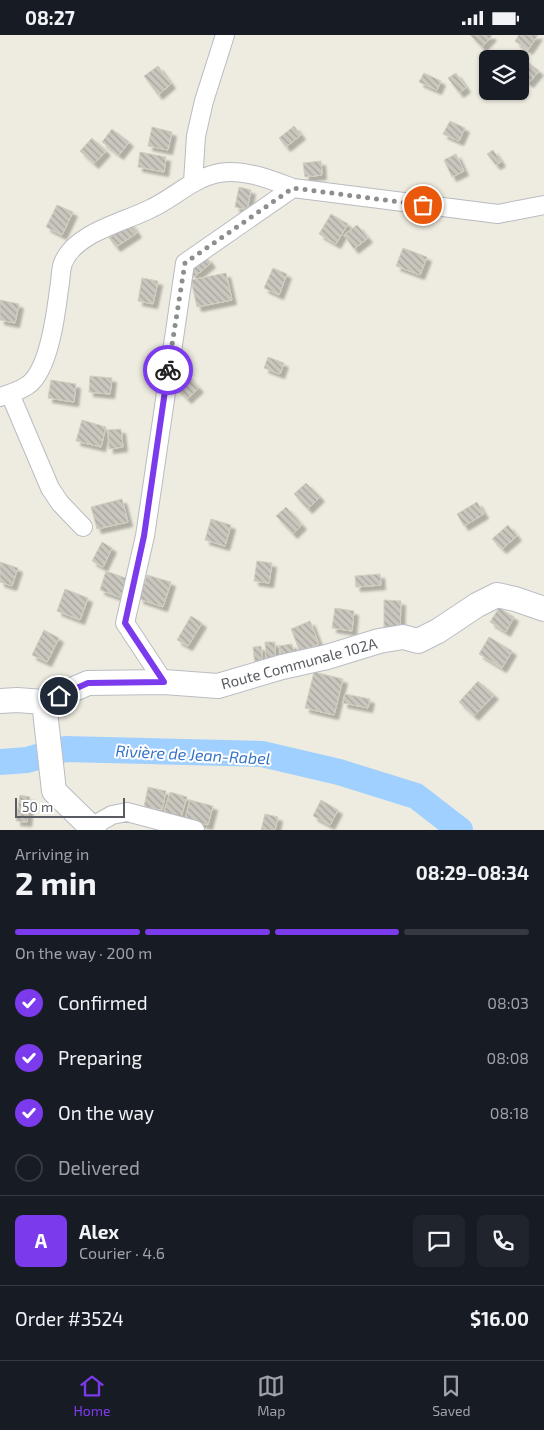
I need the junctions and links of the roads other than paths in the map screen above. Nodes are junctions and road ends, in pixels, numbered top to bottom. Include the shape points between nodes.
1 (225, 35) edge
2 (193, 182) junction
3 (293, 188) junction
4 (544, 205) edge
5 (5, 396) edge
6 (83, 527) dead end
7 (544, 609) edge
8 (164, 682) junction
9 (0, 701) edge
10 (44, 705) junction
11 (92, 829) edge
12 (195, 830) edge

1 - 2 street via 196,136
2 - 3 street via 219,173 243,172
2 - 5 street via 152,209 86,238 72,249 63,263 54,326 38,375 28,385
3 - 4 street via 498,215
3 - 8 street via 185,263 144,536 125,623
5 - 6 street via 50,488
7 - 8 street, Route Communale 102A via 497,595 418,641 403,637 379,641 218,686
8 - 10 street, Route Communale 102A via 88,683
9 - 10 street via 17,700
10 - 11 street via 54,791
11 - 12 street via 112,815 127,812

